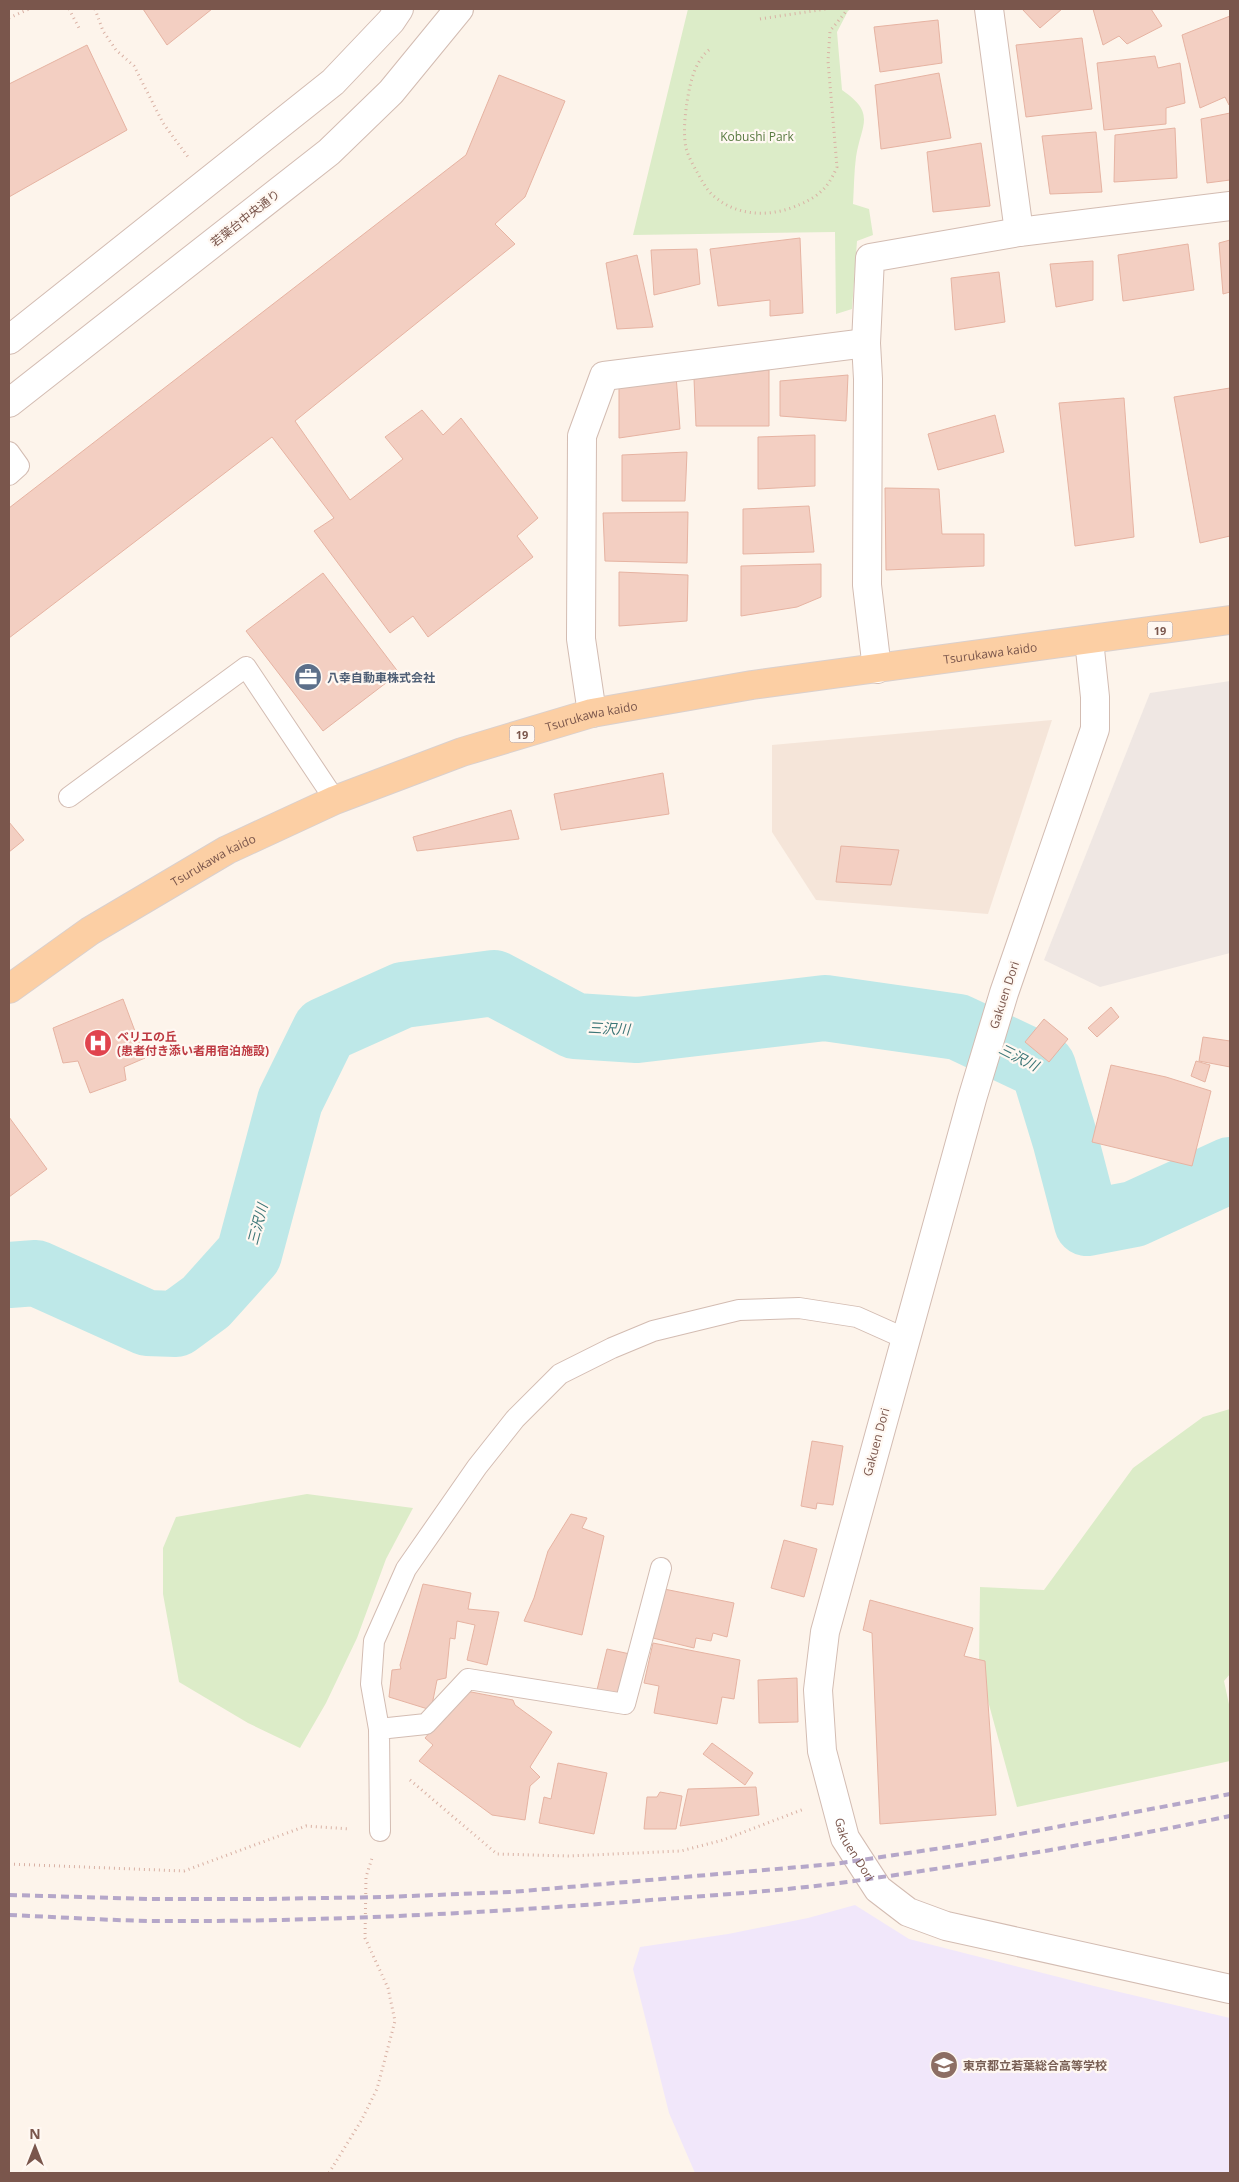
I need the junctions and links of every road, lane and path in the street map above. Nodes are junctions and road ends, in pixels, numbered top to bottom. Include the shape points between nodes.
1 (29, 9) edge
2 (69, 9) edge
3 (95, 9) edge
4 (399, 9) edge
5 (459, 9) edge
6 (826, 9) edge
7 (848, 9) edge
8 (989, 9) edge
9 (9, 18) edge
10 (760, 19) dead end
11 (78, 28) dead end
12 (709, 50) dead end
13 (188, 157) dead end
14 (1230, 206) edge
15 (1019, 232) junction
16 (9, 340) edge
17 (866, 343) junction
18 (9, 403) edge
19 (9, 452) edge
20 (9, 475) edge
21 (1230, 620) edge
22 (1089, 640) junction
23 (877, 669) junction
24 (592, 713) junction
25 (70, 797) dead end
26 (335, 800) junction
27 (9, 989) edge
28 (904, 1338) junction
29 (661, 1568) dead end
30 (379, 1729) junction
31 (378, 1753) junction
32 (802, 1810) dead end
33 (380, 1830) junction
34 (9, 1864) edge
35 (1230, 1989) edge
36 (329, 2173) edge

1 - 9 path
2 - 11 path
3 - 13 path via 111,44 134,66 163,123
4 - 16 street via 333,82
5 - 18 street, 若葉台中央通り via 391,92 329,152
6 - 10 path
7 - 12 path via 830,31 828,61 837,167 830,183 818,196 781,211 744,212 714,197 686,149 686,112 694,73 702,56
8 - 15 street
14 - 15 street
15 - 17 street via 870,258
17 - 23 street via 867,584
17 - 24 street via 604,376 582,436 581,638
19 - 20 lane via 19,466
21 - 22 main road, Tsurukawa kaido / 19
22 - 23 main road, Tsurukawa kaido / 19
22 - 28 street, Gakuen Dori via 1095,729 1004,993
23 - 24 main road, Tsurukawa kaido / 19 via 752,685
24 - 26 main road, Tsurukawa kaido / 19 via 462,752
25 - 26 lane via 246,667
26 - 27 main road, Tsurukawa kaido / 19 via 227,850 90,931
28 - 30 lane via 857,1317 799,1308 739,1310 653,1331 560,1374 515,1419 477,1467 406,1569 374,1641 371,1684
28 - 35 street, Gakuen Dori via 825,1632 819,1680 822,1751 845,1838 878,1890 908,1912 946,1926
29 - 30 lane via 625,1704 468,1679 426,1724
30 - 31 lane
31 - 32 path via 497,1854 569,1856 681,1851 722,1840
31 - 33 lane
33 - 34 path via 306,1826 184,1871
33 - 36 path via 366,1877 365,1938 388,1988 395,2021 377,2089

